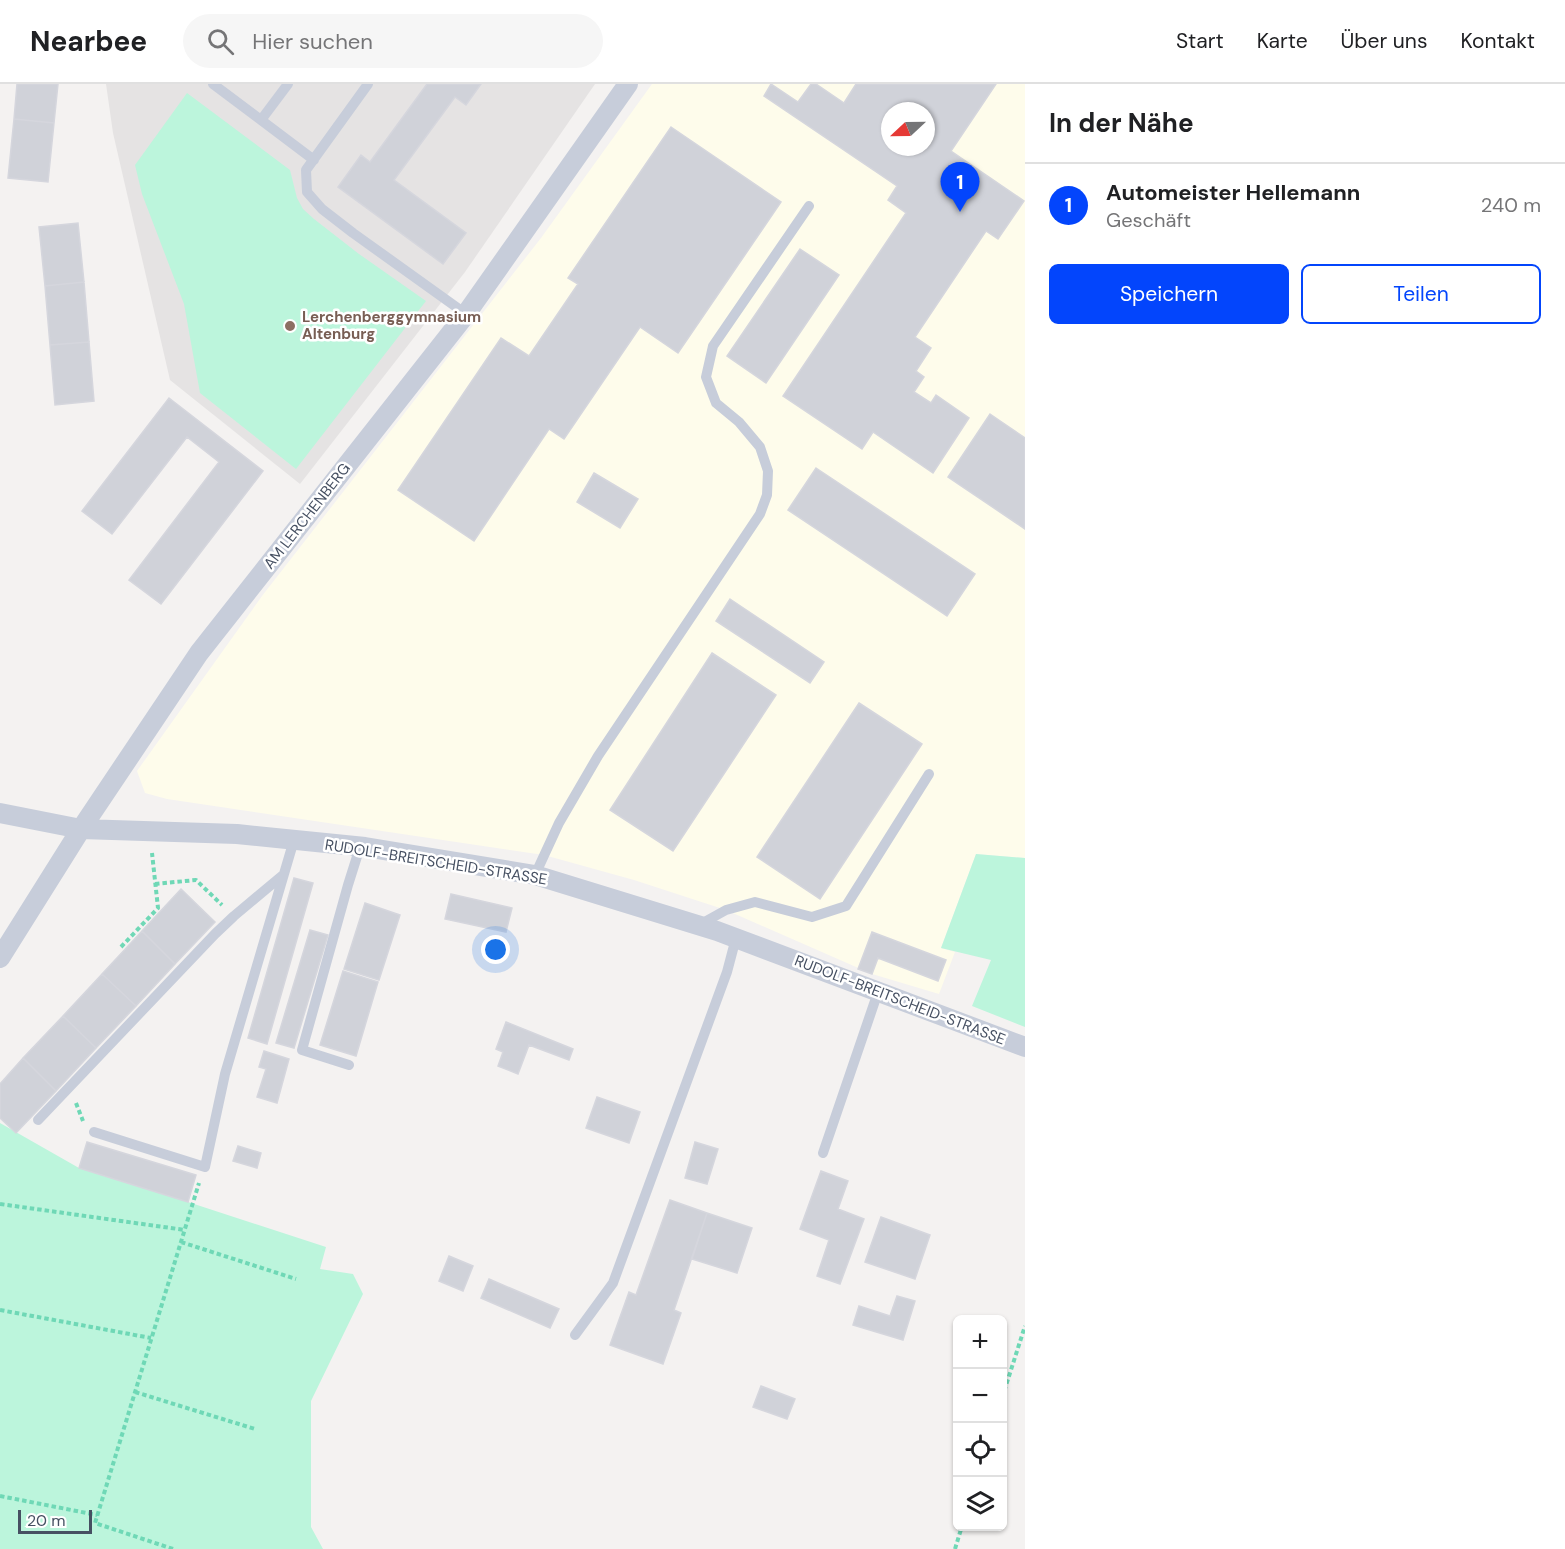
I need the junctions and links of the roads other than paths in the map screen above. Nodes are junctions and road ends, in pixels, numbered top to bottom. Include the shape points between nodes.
1 (213, 84) edge
2 (288, 84) edge
3 (368, 84) edge
4 (628, 84) edge
5 (261, 120) junction
6 (314, 160) junction
7 (808, 206) dead end
8 (466, 314) junction
9 (929, 774) dead end
10 (0, 813) edge
11 (81, 829) junction
12 (294, 840) junction
13 (360, 847) junction
14 (284, 875) junction
15 (535, 875) junction
16 (699, 926) junction
17 (736, 938) junction
18 (0, 958) edge
19 (878, 992) junction
20 (1025, 1047) edge
21 (350, 1065) dead end
22 (38, 1120) dead end
23 (94, 1132) road end
24 (823, 1153) dead end
25 (575, 1335) dead end

1 - 5 lane
2 - 5 lane
3 - 6 lane
4 - 8 street, AM LERCHENBERG
5 - 6 lane
6 - 8 lane via 306,170 307,192 322,209
7 - 15 lane via 713,346 706,377 716,403 760,447 768,471 767,495 760,514 598,756 559,823
8 - 11 street, AM LERCHENBERG via 199,654
9 - 16 lane via 846,906 812,917 755,902 726,910
10 - 11 street, RUDOLF-BREITSCHEID-STRASSE
11 - 12 street, RUDOLF-BREITSCHEID-STRASSE via 237,834
11 - 18 street, AM LERCHENBERG
12 - 13 street, RUDOLF-BREITSCHEID-STRASSE
12 - 14 lane
13 - 15 street, RUDOLF-BREITSCHEID-STRASSE
13 - 21 lane via 302,1050
14 - 22 lane via 215,934
14 - 23 lane via 225,1074 205,1167
15 - 16 street, RUDOLF-BREITSCHEID-STRASSE
16 - 17 street, RUDOLF-BREITSCHEID-STRASSE
17 - 19 street, RUDOLF-BREITSCHEID-STRASSE
17 - 25 lane via 613,1283
19 - 20 street, RUDOLF-BREITSCHEID-STRASSE
19 - 24 lane

